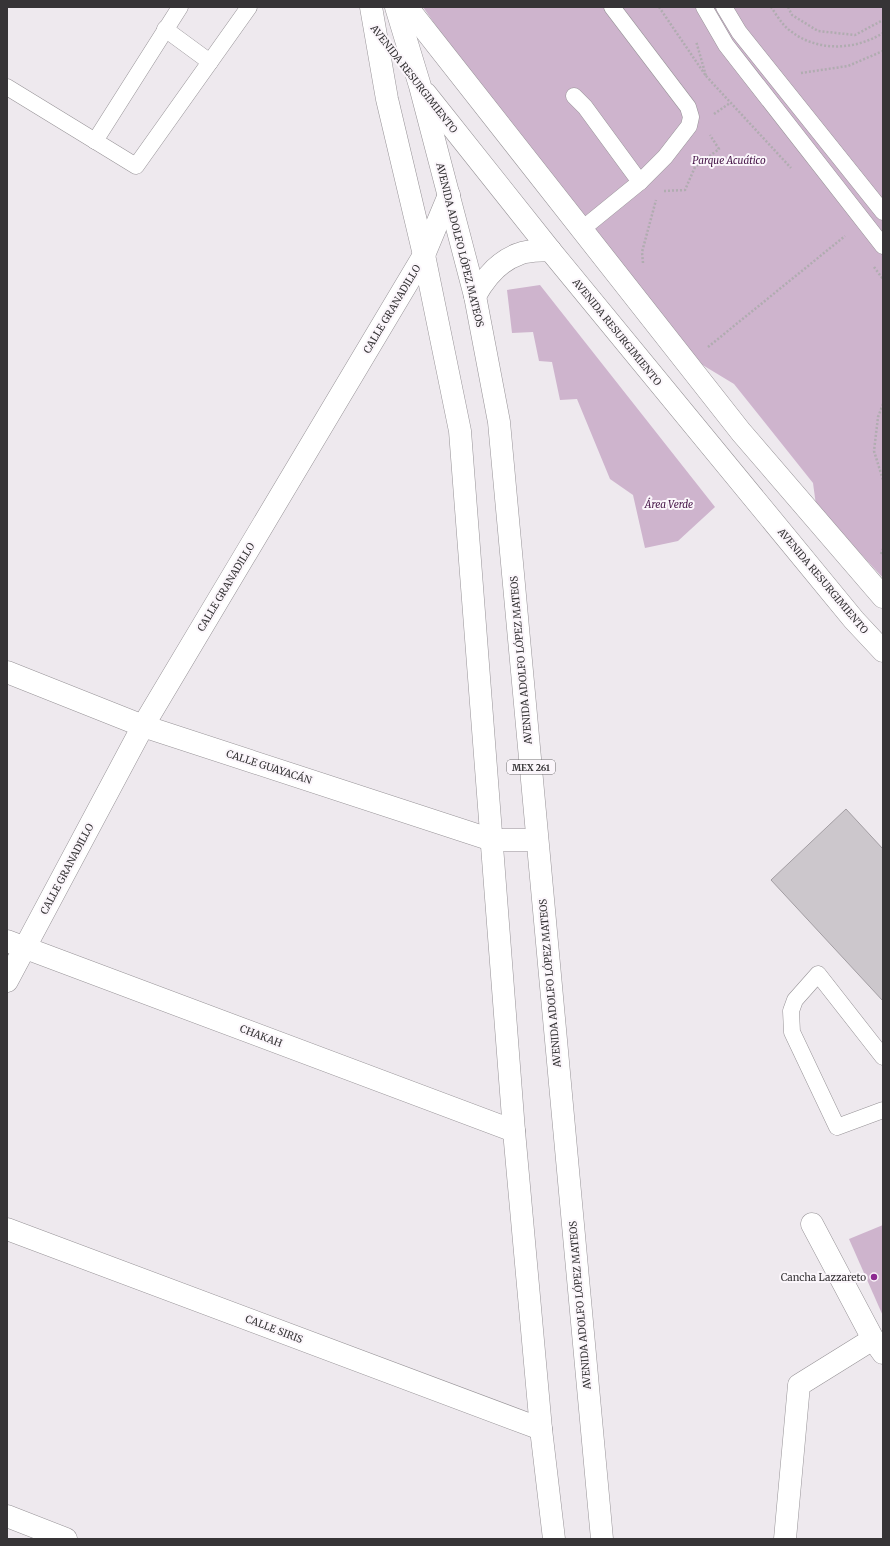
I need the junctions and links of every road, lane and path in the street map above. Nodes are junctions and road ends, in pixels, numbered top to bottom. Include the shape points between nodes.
1 (180, 7) edge
2 (249, 7) edge
3 (356, 7) edge
4 (371, 7) edge
5 (396, 7) edge
6 (407, 7) edge
7 (612, 7) edge
8 (659, 7) edge
9 (704, 7) edge
10 (724, 7) edge
11 (771, 7) edge
12 (788, 7) edge
13 (883, 20) edge
14 (374, 28) junction
15 (165, 29) junction
16 (883, 33) edge
17 (694, 35) dead end
18 (883, 51) edge
19 (210, 62) junction
20 (799, 74) dead end
21 (706, 76) junction
22 (420, 86) junction
23 (7, 87) edge
24 (574, 96) dead end
25 (708, 119) dead end
26 (706, 129) dead end
27 (95, 141) junction
28 (640, 182) junction
29 (658, 191) dead end
30 (449, 196) junction
31 (656, 198) dead end
32 (883, 212) edge
33 (581, 230) junction
34 (847, 234) dead end
35 (883, 246) edge
36 (550, 250) junction
37 (424, 255) junction
38 (643, 267) dead end
39 (475, 296) junction
40 (705, 350) dead end
41 (883, 404) edge
42 (883, 480) edge
43 (883, 549) edge
44 (877, 554) dead end
45 (883, 597) edge
46 (883, 651) edge
47 (7, 672) edge
48 (143, 726) junction
49 (492, 840) junction
50 (537, 840) junction
51 (16, 945) edge
52 (7, 981) edge
53 (883, 1057) edge
54 (883, 1110) edge
55 (514, 1131) junction
56 (812, 1224) dead end
57 (7, 1229) edge
58 (878, 1346) edge
59 (541, 1430) junction
60 (7, 1516) edge
61 (66, 1539) edge
62 (554, 1539) edge
63 (602, 1539) edge
64 (785, 1539) edge

1 - 15 lane
2 - 19 lane
3 - 14 main road, AVENIDA RESURGIMIENTO
4 - 14 main road
5 - 22 main road, AVENIDA ADOLFO LÓPEZ MATEOS / MEX 261
6 - 33 main road
7 - 28 lane via 688,107 691,117 689,126 665,157
8 - 21 path
9 - 35 lane via 726,45
10 - 32 lane via 739,32
11 - 16 path via 799,37 821,46 861,44
12 - 13 path via 792,15 818,31 855,35
14 - 22 main road, AVENIDA RESURGIMIENTO
14 - 37 main road via 386,100
15 - 19 lane
15 - 27 lane
17 - 21 path
18 - 20 path via 848,66
19 - 27 lane via 136,166
21 - 25 path via 730,103
22 - 30 main road, AVENIDA ADOLFO LÓPEZ MATEOS / MEX 261
22 - 36 main road, AVENIDA RESURGIMIENTO
23 - 27 lane
24 - 28 lane via 585,107
26 - 29 path via 719,149 695,167 685,190
28 - 33 lane
30 - 37 main road, CALLE GRANADILLO
30 - 39 main road, AVENIDA ADOLFO LÓPEZ MATEOS / MEX 261
31 - 38 path via 642,252
33 - 45 main road via 741,432
34 - 40 path
36 - 39 main road via 519,253 500,263 485,278
36 - 46 main road, AVENIDA RESURGIMIENTO via 854,620
37 - 48 main road, CALLE GRANADILLO
37 - 49 main road via 460,431
39 - 50 main road, AVENIDA ADOLFO LÓPEZ MATEOS / MEX 261 via 499,422
41 - 42 path via 878,417 874,451
43 - 44 path via 882,553
47 - 48 main road, CALLE GUAYACÁN
48 - 49 main road, CALLE GUAYACÁN
48 - 51 main road, CALLE GRANADILLO
49 - 50 main road, CALLE GUAYACÁN
49 - 55 main road
50 - 63 main road, AVENIDA ADOLFO LÓPEZ MATEOS / MEX 261
51 - 52 main road, CALLE GRANADILLO
51 - 55 main road, CHAKAH
53 - 54 lane via 818,974 795,1000 792,1032 837,1127
55 - 59 main road
56 - 58 main road
57 - 59 main road, CALLE SIRIS
58 - 64 main road via 800,1385
59 - 62 main road
60 - 61 main road

